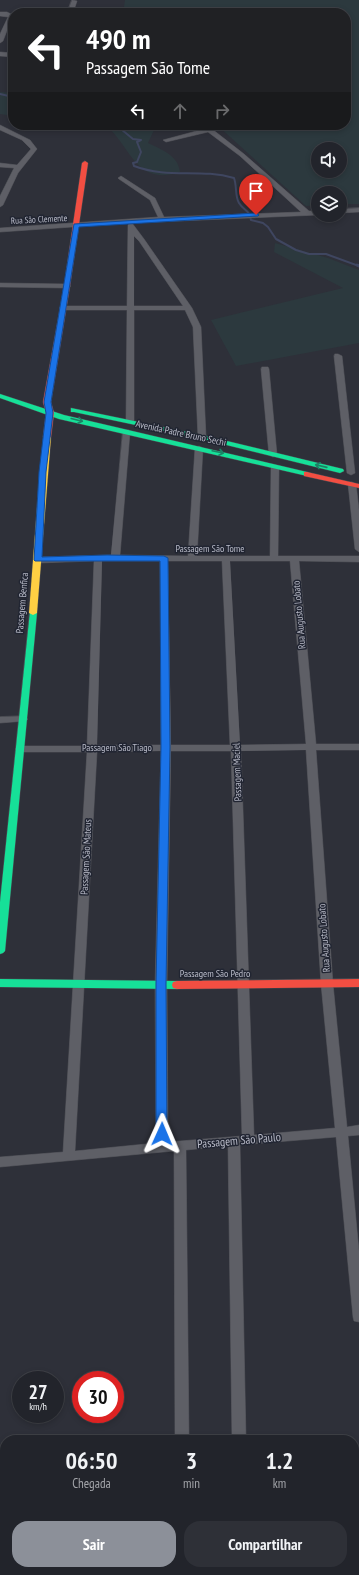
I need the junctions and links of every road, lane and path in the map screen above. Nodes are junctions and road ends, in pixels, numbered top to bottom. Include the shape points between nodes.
1 (74, 1) dead end
2 (72, 8) edge
3 (8, 24) edge
4 (6, 29) joint
5 (0, 42) edge
6 (0, 127) edge
7 (210, 130) joint
8 (166, 140) dead end
9 (85, 163) dead end
10 (0, 165) edge
11 (19, 167) junction
12 (121, 178) dead end
13 (2, 193) edge
14 (0, 205) edge
15 (359, 210) edge
16 (347, 211) edge
17 (307, 213) junction
18 (311, 213) edge
19 (162, 219) junction
20 (130, 225) junction
21 (76, 226) junction
22 (0, 230) edge
23 (0, 285) edge
24 (67, 286) junction
25 (63, 308) junction
26 (130, 308) junction
27 (188, 308) junction
28 (338, 356) dead end
29 (265, 369) dead end
30 (0, 388) edge
31 (15, 391) dead end
32 (0, 396) edge
33 (35, 398) dead end
34 (47, 402) junction
35 (50, 413) junction
36 (130, 421) junction
37 (126, 432) junction
38 (202, 437) junction
39 (199, 448) junction
40 (273, 455) junction
41 (275, 467) junction
42 (355, 474) edge
43 (356, 485) edge
44 (359, 549) edge
45 (98, 558) junction
46 (115, 558) junction
47 (164, 558) junction
48 (192, 559) junction
49 (226, 559) junction
50 (274, 559) junction
51 (294, 559) junction
52 (359, 559) edge
53 (38, 560) junction
54 (22, 718) junction
55 (0, 720) edge
56 (92, 747) junction
57 (166, 747) junction
58 (236, 747) junction
59 (311, 747) junction
60 (359, 747) edge
61 (20, 749) junction
62 (0, 951) edge
63 (0, 983) edge
64 (79, 983) junction
65 (359, 983) edge
66 (161, 984) junction
67 (245, 984) junction
68 (327, 984) junction
69 (359, 1130) edge
70 (342, 1131) junction
71 (248, 1139) junction
72 (234, 1140) junction
73 (180, 1146) junction
74 (162, 1148) junction
75 (69, 1156) junction
76 (0, 1162) edge
77 (359, 1317) edge
78 (182, 1435) edge
79 (239, 1435) edge

1 - 2 street
3 - 4 street
4 - 5 street
6 - 11 street via 33,146 31,156
7 - 8 street
7 - 17 street
9 - 21 street, Passagem Benfica
10 - 11 street
11 - 13 street
12 - 19 street via 153,199
13 - 14 street
15 - 16 street
17 - 18 street, Rua São Clemente
17 - 19 street, Rua São Clemente
19 - 20 street, Rua São Clemente
20 - 21 street, Rua São Clemente
20 - 26 street
20 - 27 street
21 - 22 street, Rua São Clemente
21 - 24 street, Passagem Benfica
23 - 24 street
24 - 25 street, Passagem Benfica
25 - 26 street
25 - 34 street, Passagem Benfica
26 - 27 street
26 - 36 street
27 - 38 street via 197,327
28 - 42 street
29 - 40 street
30 - 31 street
32 - 35 street, Avenida Padre Bruno Sechi
33 - 34 street, Avenida Padre Bruno Sechi
34 - 35 street, Passagem Benfica
34 - 36 street, Avenida Padre Bruno Sechi
35 -> 37 street, Avenida Padre Bruno Sechi
35 - 53 street, Passagem Benfica via 43,472
36 - 38 street, Avenida Padre Bruno Sechi
37 - 39 street, Avenida Padre Bruno Sechi
37 - 46 street
38 - 40 street, Avenida Padre Bruno Sechi
39 -> 41 street, Avenida Padre Bruno Sechi
39 - 48 street
42 -> 40 street, Avenida Padre Bruno Sechi
41 - 43 street, Avenida Padre Bruno Sechi
41 - 50 street
43 - 44 street
45 - 46 street, Passagem São Tome
45 - 53 street, Passagem São Tome
45 - 56 street, Passagem São Mateus
46 - 47 street, Passagem São Tome
47 - 48 street, Passagem São Tome
47 - 57 street
48 - 49 street, Passagem São Tome
49 - 50 street, Passagem São Tome
49 - 58 street, Passagem Maciel
50 - 51 street, Passagem São Tome
51 - 52 street, Passagem São Tome
51 - 59 street, Rua Augusto Lobato
53 - 54 street, Passagem Benfica
54 - 55 street
54 - 61 street, Passagem Benfica
56 - 57 street, Passagem São Tiago
56 - 61 street, Passagem São Tiago
56 - 64 street, Passagem São Mateus
57 - 58 street, Passagem São Tiago
57 - 66 street
58 - 59 street, Passagem São Tiago
58 - 67 street, Passagem Maciel
59 - 60 street, Passagem São Tiago
59 - 68 street, Rua Augusto Lobato
61 - 62 street, Passagem Benfica
63 - 64 street, Passagem São Pedro
64 - 66 street, Passagem São Pedro
64 - 75 street, Passagem São Mateus
65 - 68 street, Passagem São Pedro
66 - 67 street, Passagem São Pedro
66 - 74 street
67 - 68 street, Passagem São Pedro
67 - 71 street, Passagem Maciel
68 - 70 street, Rua Augusto Lobato
69 - 70 street, Passagem São Paulo
70 - 71 street, Passagem São Paulo
70 - 77 street, Rua Augusto Lobato
71 - 72 street, Passagem São Paulo
72 - 73 street, Passagem São Paulo
72 - 79 street
73 - 74 street, Passagem São Paulo
73 - 78 street
74 - 75 street, Passagem São Paulo
75 - 76 street, Passagem São Paulo

